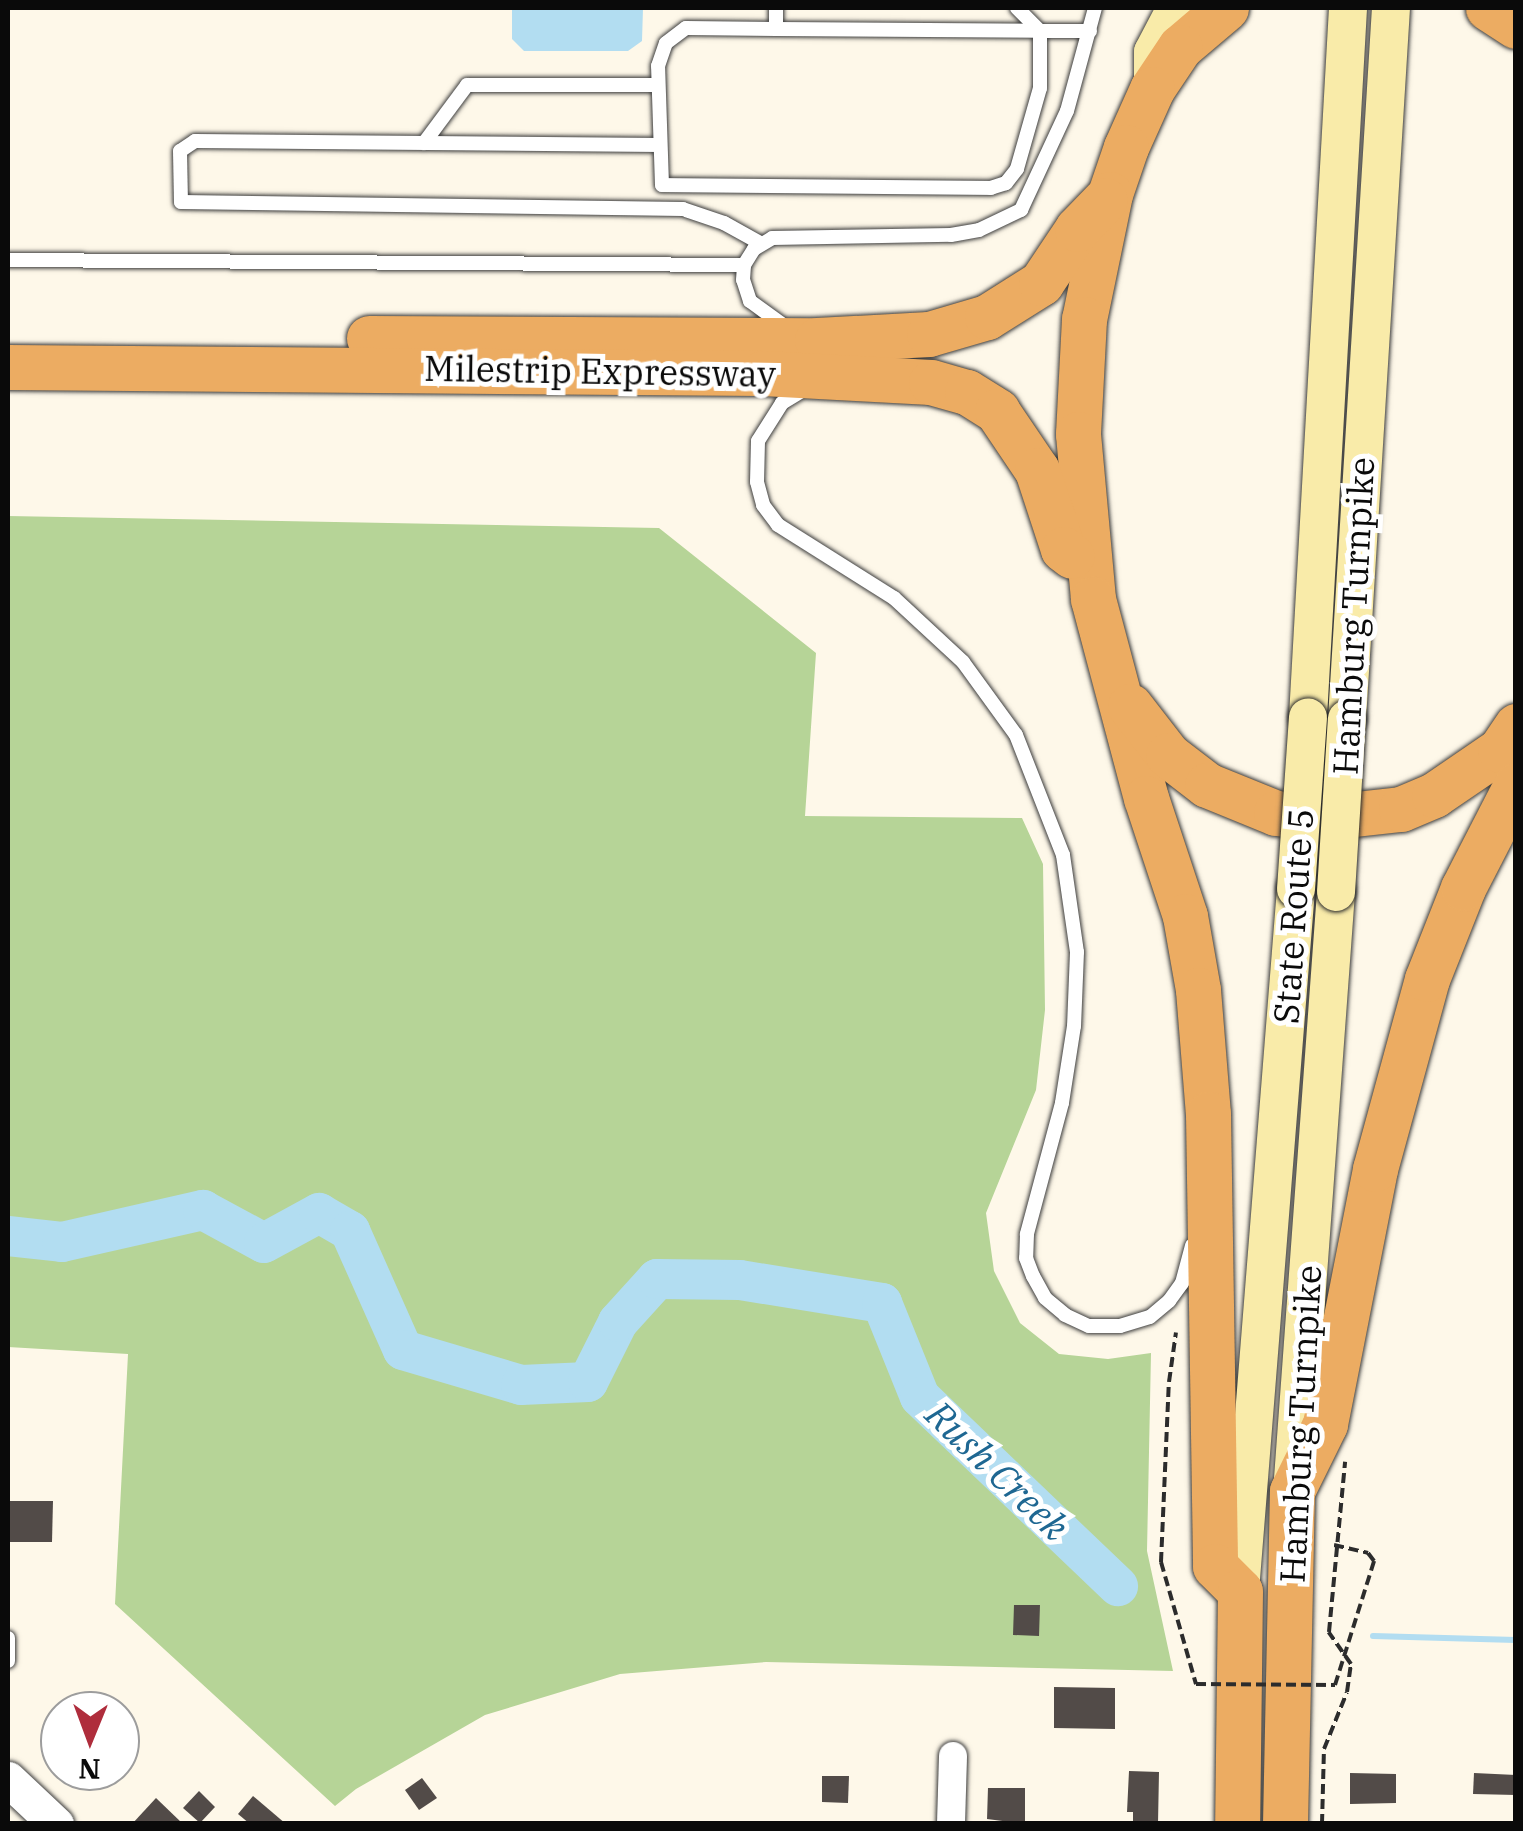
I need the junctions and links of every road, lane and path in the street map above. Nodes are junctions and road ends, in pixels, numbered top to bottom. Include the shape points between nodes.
1 (776, 8) edge
2 (1018, 8) edge
3 (1095, 8) edge
4 (1176, 8) edge
5 (1226, 8) edge
6 (1348, 8) edge
7 (1391, 8) edge
8 (1488, 8) edge
9 (1516, 26) edge
10 (776, 29) junction
11 (1040, 31) junction
12 (1090, 32) junction
13 (658, 85) junction
14 (1152, 89) junction
15 (424, 143) junction
16 (660, 145) junction
17 (683, 186) junction
18 (1110, 194) junction
19 (683, 208) junction
20 (762, 244) junction
21 (8, 260) edge
22 (744, 265) junction
23 (8, 336) edge
24 (830, 357) junction
25 (8, 367) edge
26 (1088, 570) junction
27 (1114, 673) junction
28 (1516, 726) edge
29 (1516, 785) edge
30 (1208, 1114) junction
31 (1176, 1327) dead end
32 (1346, 1456) dead end
33 (1292, 1492) junction
34 (1334, 1546) junction
35 (1240, 1592) junction
36 (8, 1638) edge
37 (8, 1661) edge
38 (952, 1756) dead end
39 (8, 1778) edge
40 (56, 1824) edge
41 (950, 1824) edge
42 (1238, 1824) edge
43 (1285, 1824) edge
44 (1322, 1824) edge

1 - 10 lane
2 - 11 lane
3 - 12 lane
4 - 14 main road via 1153,52
5 - 14 highway via 1180,47
6 - 35 main road, State Route 5, bridge via 1308,717
7 - 33 main road, Hamburg Turnpike, bridge
8 - 9 highway
10 - 11 lane
10 - 13 lane via 686,28 666,43
11 - 12 lane
11 - 17 lane via 1040,88 1017,169 1006,183
12 - 20 lane via 1067,111 1021,210 952,235 794,234
13 - 15 lane via 467,84
13 - 16 lane
14 - 18 highway
15 - 16 lane
15 - 19 lane via 194,140 180,151 181,202
16 - 17 lane via 662,185
17 - 19 lane
18 - 24 highway, Milestrip Expressway via 1041,283 987,318
18 - 26 highway via 1079,377
19 - 20 lane
20 - 22 lane
21 - 22 lane
22 - 24 lane via 756,308
23 - 24 highway, Milestrip Expressway
24 - 25 highway, Milestrip Expressway
24 - 26 highway, Milestrip Expressway via 967,392 998,411 1037,470 1063,549
24 - 30 lane via 807,387 782,403 758,441 763,504 778,525 894,598 963,662 1016,735 1049,810 1073,904 1069,1072 1026,1258 1045,1298 1065,1315 1089,1326 1120,1326 1150,1316 1176,1293 1190,1254
26 - 27 highway
27 - 28 highway via 1137,721 1168,755 1207,785 1276,813 1319,818 1401,809 1469,775 1500,750
27 - 30 highway via 1191,942
29 - 33 highway via 1426,979 1376,1169 1325,1424
30 - 35 highway via 1215,1566
31 - 34 path, bridge via 1161,1562 1196,1684 1336,1686 1374,1561 1368,1553
32 - 34 path
33 - 43 highway, Hamburg Turnpike
34 - 44 path via 1329,1632 1351,1664 1324,1749
35 - 42 highway, State Route 5
36 - 37 lane
38 - 41 street
39 - 40 street

